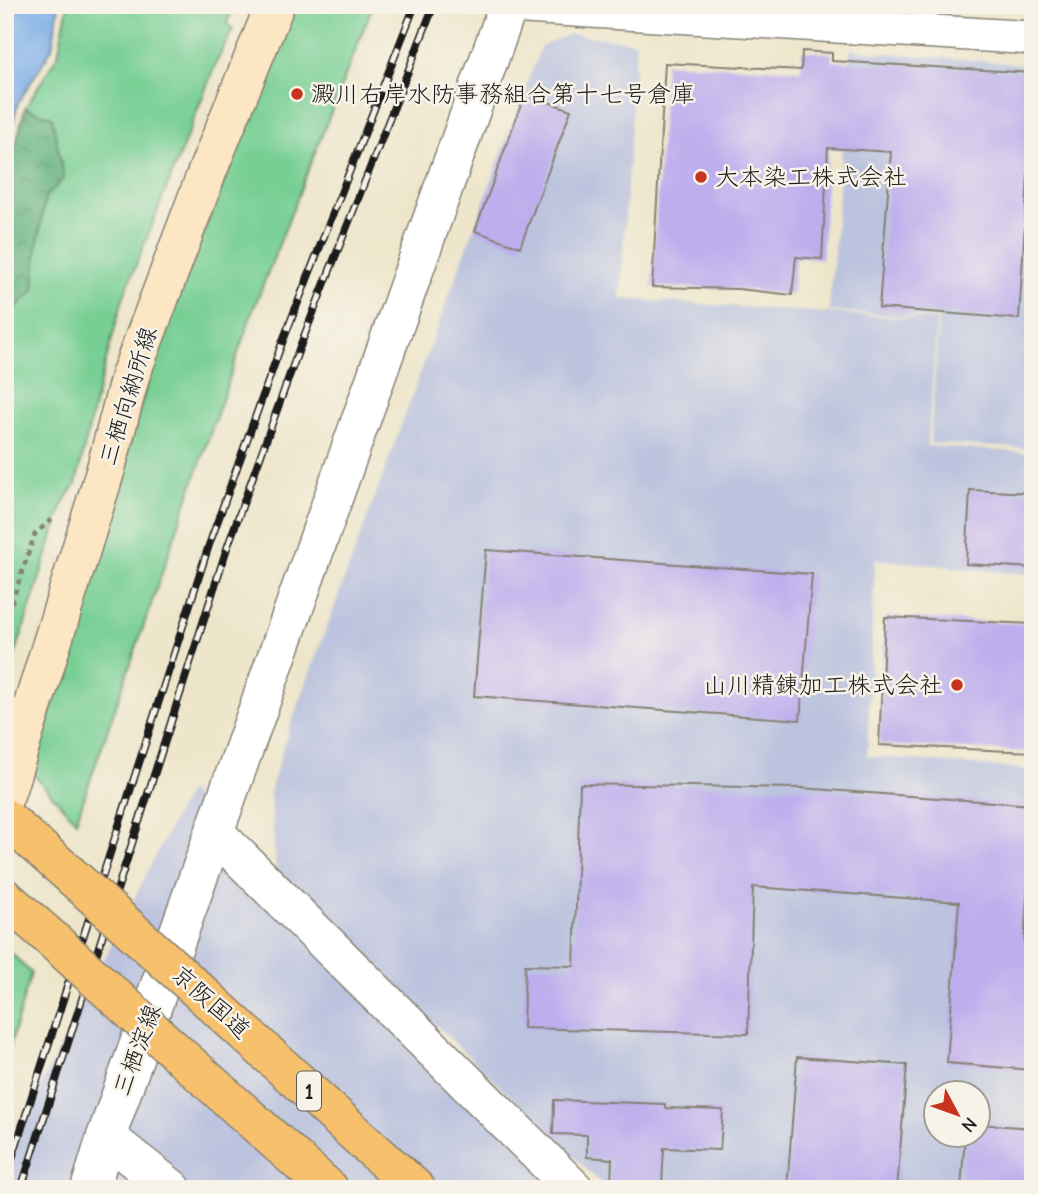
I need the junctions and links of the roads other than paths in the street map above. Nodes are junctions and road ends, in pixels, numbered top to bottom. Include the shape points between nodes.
1 (275, 5) edge
2 (508, 6) edge
3 (1033, 38) edge
4 (5, 795) edge
5 (5, 818) edge
6 (215, 833) junction
7 (5, 898) edge
8 (106, 1137) junction
9 (90, 1189) edge
10 (172, 1189) edge
11 (329, 1189) edge
12 (416, 1189) edge
13 (574, 1189) edge

1 - 4 main road, 三栖向納所線 via 130,376
2 - 3 street
2 - 6 street, 三栖淀線
5 - 12 highway, 京阪国道 / 1, bridge
6 - 8 street, 三栖淀線
6 - 13 street
7 - 11 highway, bridge
8 - 9 street, 三栖淀線
8 - 10 street

